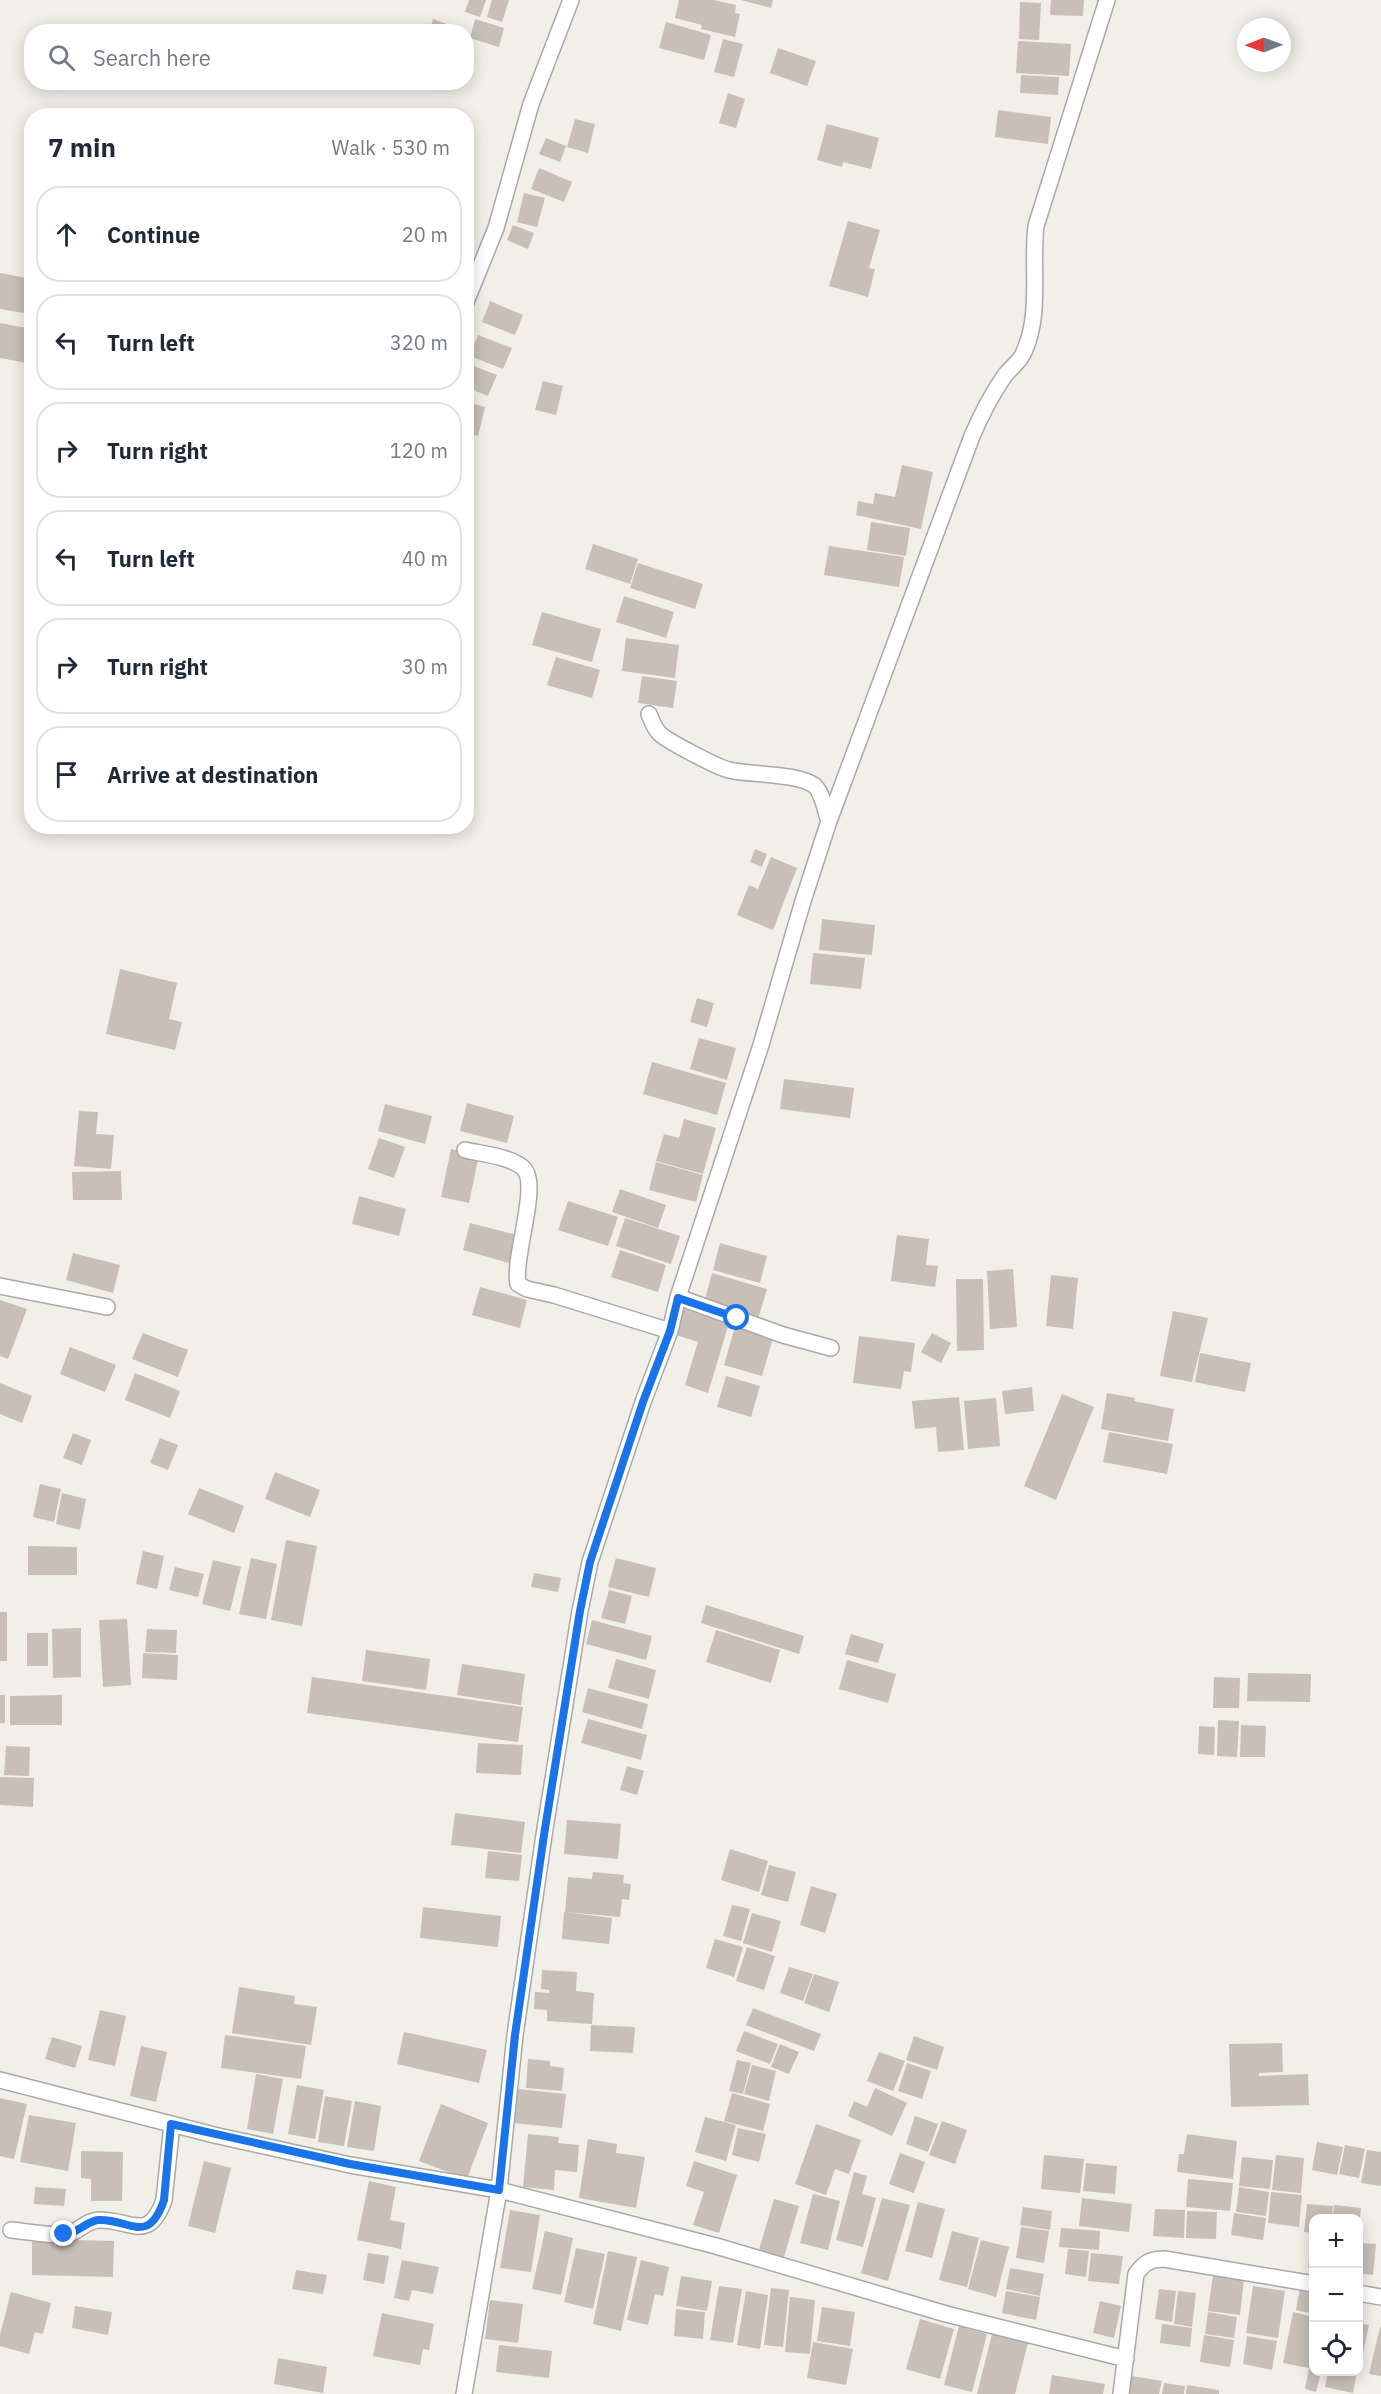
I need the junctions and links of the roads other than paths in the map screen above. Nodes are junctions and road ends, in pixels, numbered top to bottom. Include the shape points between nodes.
1 (571, 0) edge
2 (1107, 0) edge
3 (474, 282) edge
4 (649, 714) dead end
5 (829, 820) junction
6 (465, 1150) dead end
7 (0, 1286) edge
8 (678, 1298) junction
9 (107, 1307) dead end
10 (670, 1331) junction
11 (831, 1348) dead end
12 (0, 2080) edge
13 (171, 2124) junction
14 (499, 2190) junction
15 (11, 2230) dead end
16 (1309, 2283) edge
17 (1363, 2294) edge
18 (1381, 2297) edge
19 (1126, 2359) junction
20 (464, 2394) edge
21 (1121, 2394) edge

1 - 3 street via 531,104 496,228
2 - 5 street via 1036,226 1032,326 1022,355 992,395 972,436
4 - 5 street via 661,735 714,764 815,786
5 - 8 street
6 - 10 street via 512,1162 528,1173 528,1204 518,1254 517,1279 521,1286
7 - 9 street
8 - 10 street
8 - 11 street
10 - 14 street via 593,1551 584,1591 515,2035
12 - 13 street
13 - 14 street via 350,2164
13 - 15 street via 164,2200 160,2211 144,2227 100,2220 84,2224 70,2234
14 - 19 street via 716,2246 946,2314
14 - 20 street
16 - 19 street via 1152,2259 1136,2274
17 - 18 street
19 - 21 street

